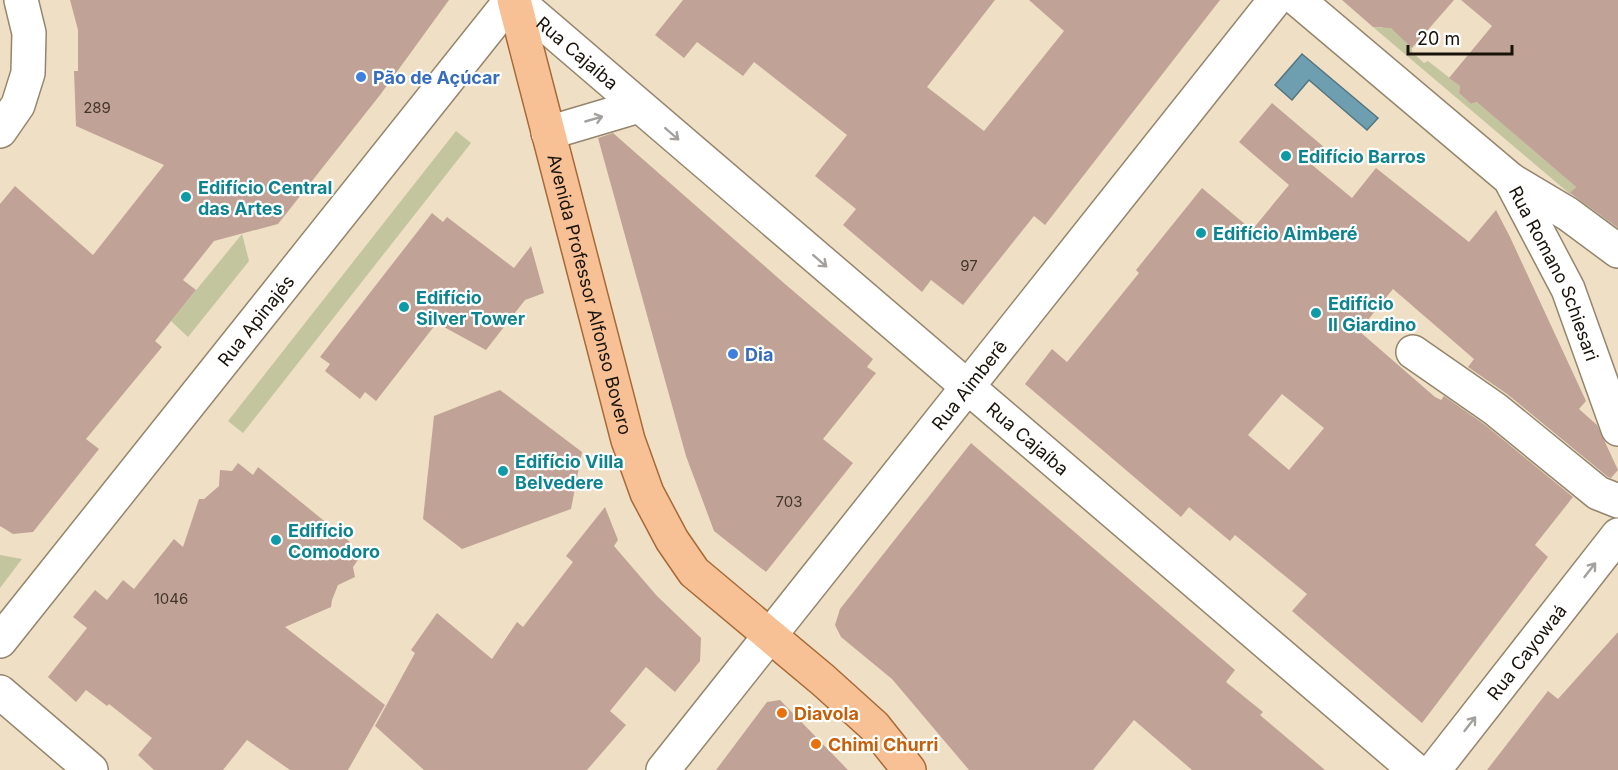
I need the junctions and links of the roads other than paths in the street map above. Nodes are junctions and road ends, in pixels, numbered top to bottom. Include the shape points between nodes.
1 (21, 0) edge
2 (514, 0) edge
3 (1275, 0) edge
4 (1298, 0) edge
5 (639, 106) junction
6 (0, 130) edge
7 (548, 133) junction
8 (1510, 179) junction
9 (1618, 251) edge
10 (1413, 352) dead end
11 (968, 388) junction
12 (1618, 429) edge
13 (1618, 501) edge
14 (1618, 535) edge
15 (769, 636) junction
16 (0, 641) edge
17 (0, 692) edge
18 (91, 770) edge
19 (663, 770) edge
20 (909, 770) edge
21 (1415, 770) edge
22 (1434, 770) edge

1 - 6 street via 29,33 28,73 18,105
2 - 5 street, Rua Cajaíba
2 - 7 main road, Avenida Professor Alfonso Bovero
2 - 16 street, Rua Apinajés
3 - 11 street, Rua Aimberê
4 - 8 street, Rua Romano Schiesari
7 -> 5 street, Rua Cajaíba
5 -> 11 street, Rua Cajaíba
7 - 15 main road, Avenida Professor Alfonso Bovero via 628,440 647,493 694,572
8 - 9 street via 1568,214
8 - 12 street, Rua Romano Schiesari via 1568,289
10 - 13 street via 1495,409 1598,493
11 - 15 street, Rua Aimberê
11 - 21 street, Rua Cajaíba
22 -> 14 street, Rua Cayowaá
15 - 19 street, Rua Aimberê
15 - 20 main road, Avenida Professor Alfonso Bovero via 874,726
17 - 18 street

